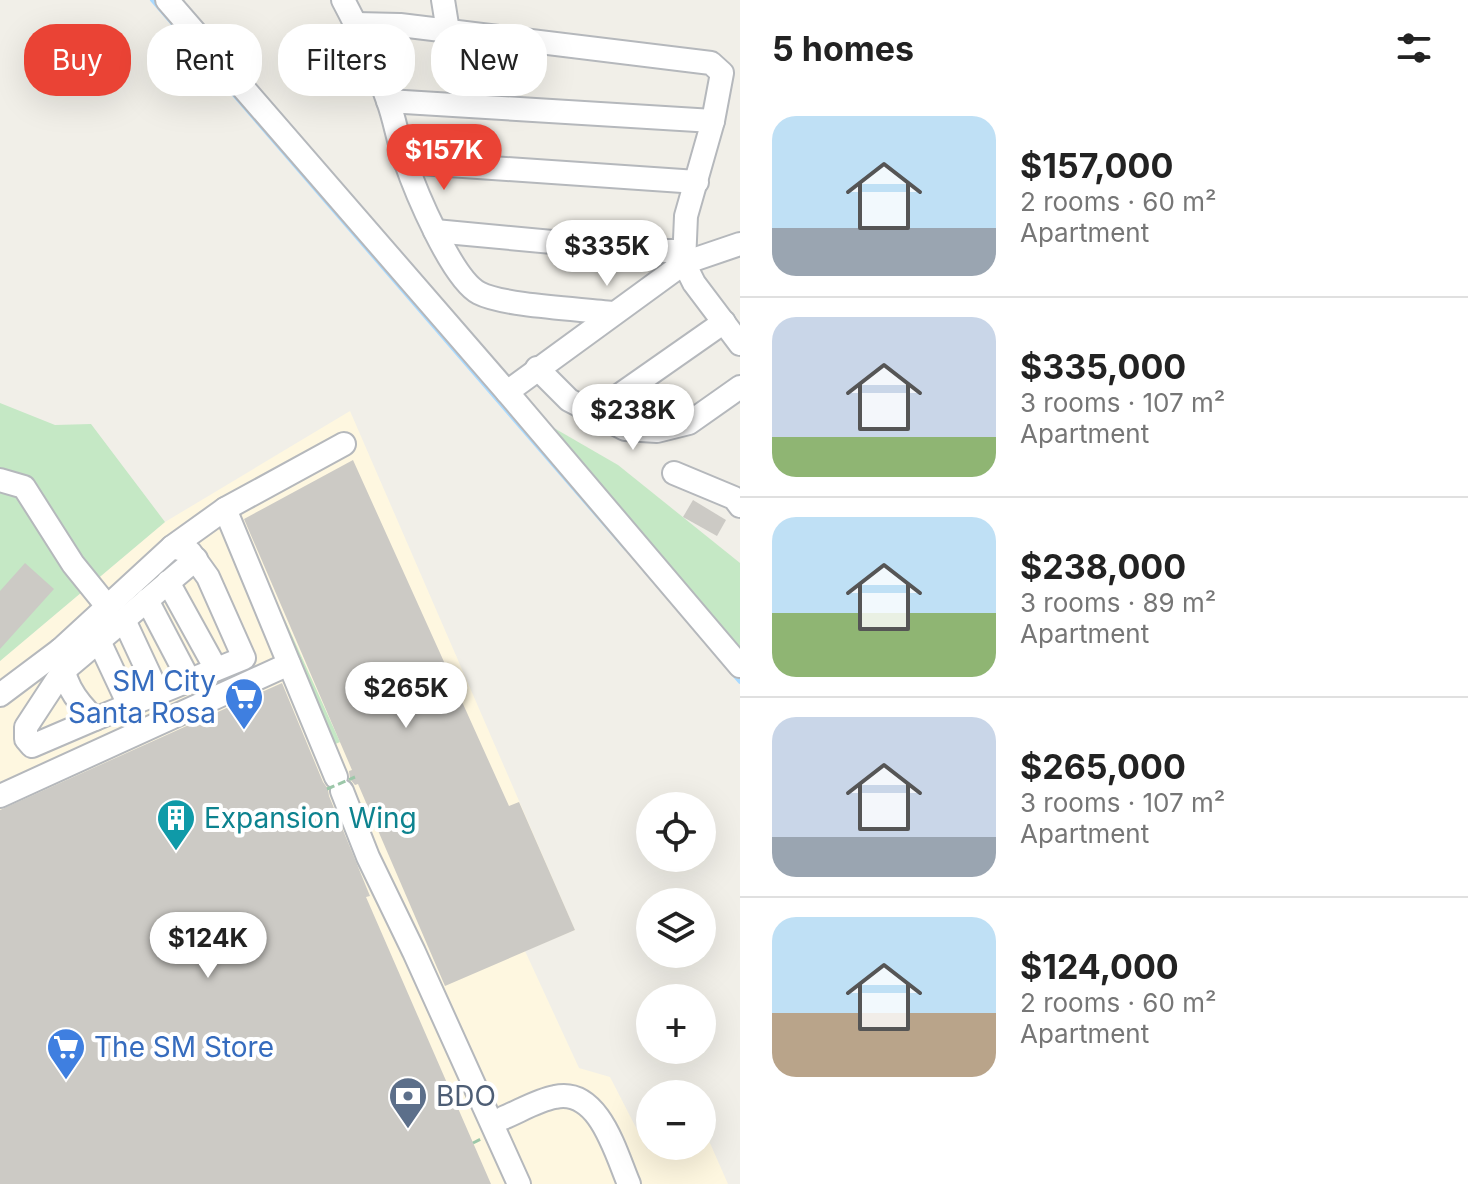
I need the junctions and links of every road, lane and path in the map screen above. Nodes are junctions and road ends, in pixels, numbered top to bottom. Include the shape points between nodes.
1 (167, 0) edge
2 (343, 0) edge
3 (443, 0) edge
4 (356, 24) edge
5 (447, 24) edge
6 (547, 43) edge
7 (386, 96) edge
8 (388, 101) junction
9 (713, 121) junction
10 (405, 162) junction
11 (697, 182) junction
12 (435, 231) junction
13 (740, 244) edge
14 (684, 257) junction
15 (612, 313) junction
16 (724, 322) junction
17 (740, 344) edge
18 (537, 368) junction
19 (740, 387) edge
20 (507, 392) junction
21 (594, 413) junction
22 (344, 444) dead end
23 (674, 473) dead end
24 (0, 480) edge
25 (738, 500) edge
26 (225, 509) junction
27 (172, 547) junction
28 (196, 559) junction
29 (168, 582) junction
30 (147, 600) junction
31 (116, 613) junction
32 (99, 641) junction
33 (61, 661) junction
34 (289, 664) junction
35 (740, 666) edge
36 (216, 669) junction
37 (189, 680) junction
38 (158, 693) junction
39 (0, 695) edge
40 (43, 697) junction
41 (129, 705) junction
42 (95, 719) junction
43 (66, 731) junction
44 (0, 796) edge
45 (503, 1118) dead end
46 (519, 1184) edge
47 (629, 1184) edge

1 - 20 street
2 - 4 street
3 - 5 street
6 - 9 street via 711,63 722,73
7 - 8 street
8 - 9 street
8 - 10 street
9 - 11 street
10 - 11 street
10 - 12 street
11 - 14 street via 686,216
12 - 14 street
12 - 15 street via 451,262 477,293
13 - 14 street
14 - 15 street
14 - 16 street via 694,283
15 - 18 street
16 - 17 street
16 - 21 street
18 - 20 street
18 - 21 street via 569,400
19 - 21 street via 689,423 657,431 625,429
20 - 35 street
22 - 26 street
23 - 25 street
24 - 31 street via 24,487 73,564
26 - 27 street
26 - 34 street
27 - 28 street
27 - 31 street
28 - 29 street
28 - 36 street via 244,658
29 - 30 street
29 - 36 street
30 - 31 street
30 - 37 street
31 - 32 street
31 - 33 street
31 - 38 street
32 - 33 street
32 - 41 street
33 - 39 street
33 - 40 street
33 - 42 street via 74,699
34 - 44 street
34 - 46 street via 368,857
36 - 37 street
37 - 38 street
38 - 41 street
40 - 43 street
40 - 43 street via 26,727 26,739 32,746
41 - 42 street
42 - 43 street
45 - 47 street via 554,1097 580,1100 602,1121

